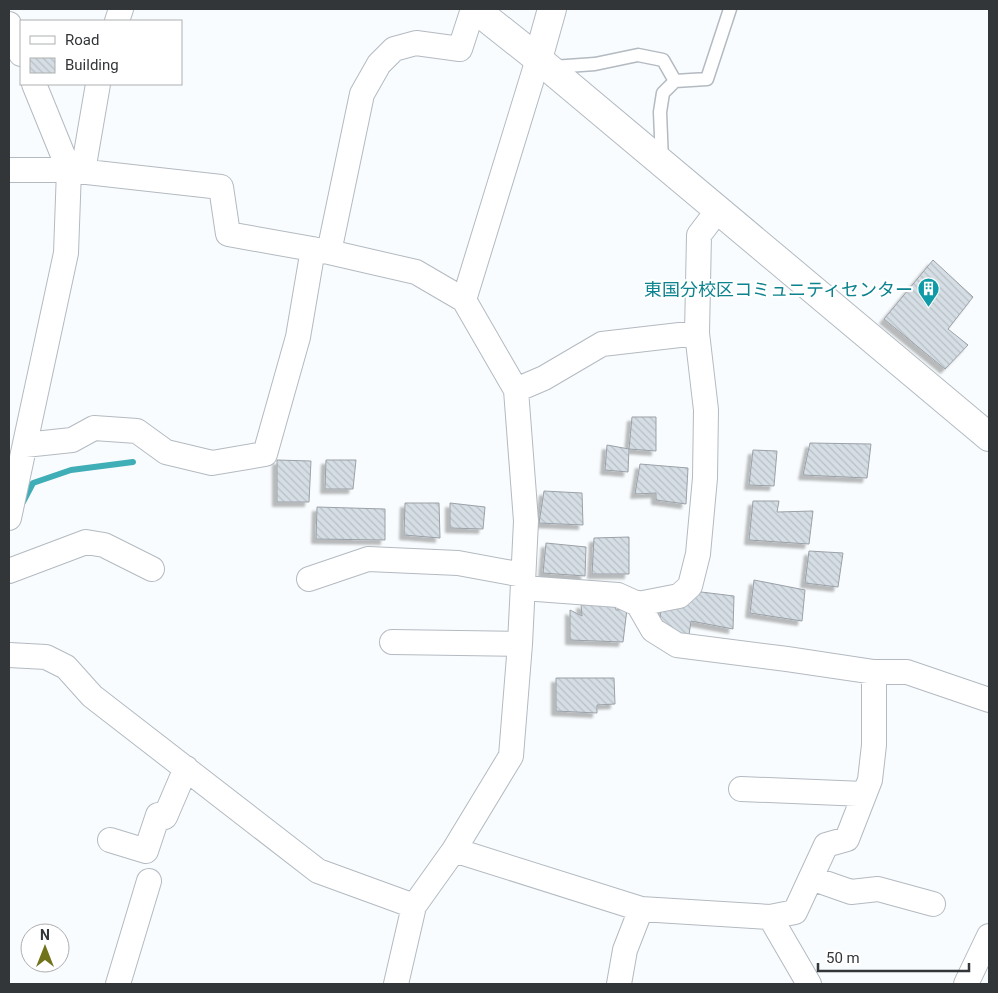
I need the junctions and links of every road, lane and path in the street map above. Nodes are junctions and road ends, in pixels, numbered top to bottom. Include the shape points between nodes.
1 (474, 9) edge
2 (552, 9) edge
3 (730, 9) edge
4 (9, 24) edge
5 (20, 52) edge
6 (543, 63) junction
7 (675, 81) junction
8 (34, 85) edge
9 (98, 85) edge
10 (662, 163) junction
11 (9, 170) edge
12 (76, 170) junction
13 (718, 210) junction
14 (321, 250) junction
15 (464, 300) junction
16 (697, 333) junction
17 (516, 390) junction
18 (989, 437) edge
19 (25, 444) junction
20 (9, 518) edge
21 (152, 568) dead end
22 (9, 571) edge
23 (308, 579) dead end
24 (523, 582) junction
25 (638, 604) junction
26 (392, 642) dead end
27 (520, 644) junction
28 (9, 655) edge
29 (874, 672) junction
30 (985, 692) edge
31 (186, 768) junction
32 (741, 789) dead end
33 (864, 794) junction
34 (110, 840) dead end
35 (454, 850) junction
36 (811, 878) junction
37 (149, 881) dead end
38 (933, 904) dead end
39 (414, 906) junction
40 (641, 909) junction
41 (770, 917) junction
42 (989, 936) edge
43 (118, 984) edge
44 (396, 984) edge
45 (620, 984) edge
46 (809, 984) edge
47 (966, 984) edge

1 - 6 street
1 - 14 street via 460,49 416,43 394,49 379,64 362,94
2 - 6 street
3 - 7 lane via 707,79
4 - 5 street
6 - 7 lane via 595,64 638,55 662,60
6 - 10 street
6 - 15 street
7 - 10 lane via 663,93 660,112
8 - 12 street
9 - 12 street
10 - 13 street
11 - 12 street
12 - 14 street via 221,186 228,234
12 - 19 street via 66,253
13 - 16 street via 698,235
13 - 18 street
14 - 15 street via 416,272
14 - 19 street via 266,454 212,463 166,452 137,431 94,428 72,440
15 - 17 street
16 - 17 street via 602,344 544,378
16 - 25 street via 706,410 705,478 698,554 690,586 679,596
17 - 24 street via 526,521
19 - 20 street
21 - 22 street via 104,545 86,542
23 - 24 street via 368,559 458,563
24 - 25 street via 618,595
24 - 27 street
25 - 29 street via 653,630 677,645
26 - 27 street
27 - 35 street via 511,756
28 - 31 street via 46,657 66,667 92,696
29 - 30 street via 907,672
29 - 33 street via 874,746 870,780
31 - 34 street via 165,817 158,815 146,851
31 - 39 street via 318,872
32 - 33 street
33 - 36 street via 847,839 826,845
35 - 39 street
35 - 40 street
36 - 38 street via 850,892 878,889
36 - 41 street via 795,912
37 - 43 street
39 - 44 street
40 - 41 street
40 - 45 street via 625,950
41 - 46 street
42 - 47 street

